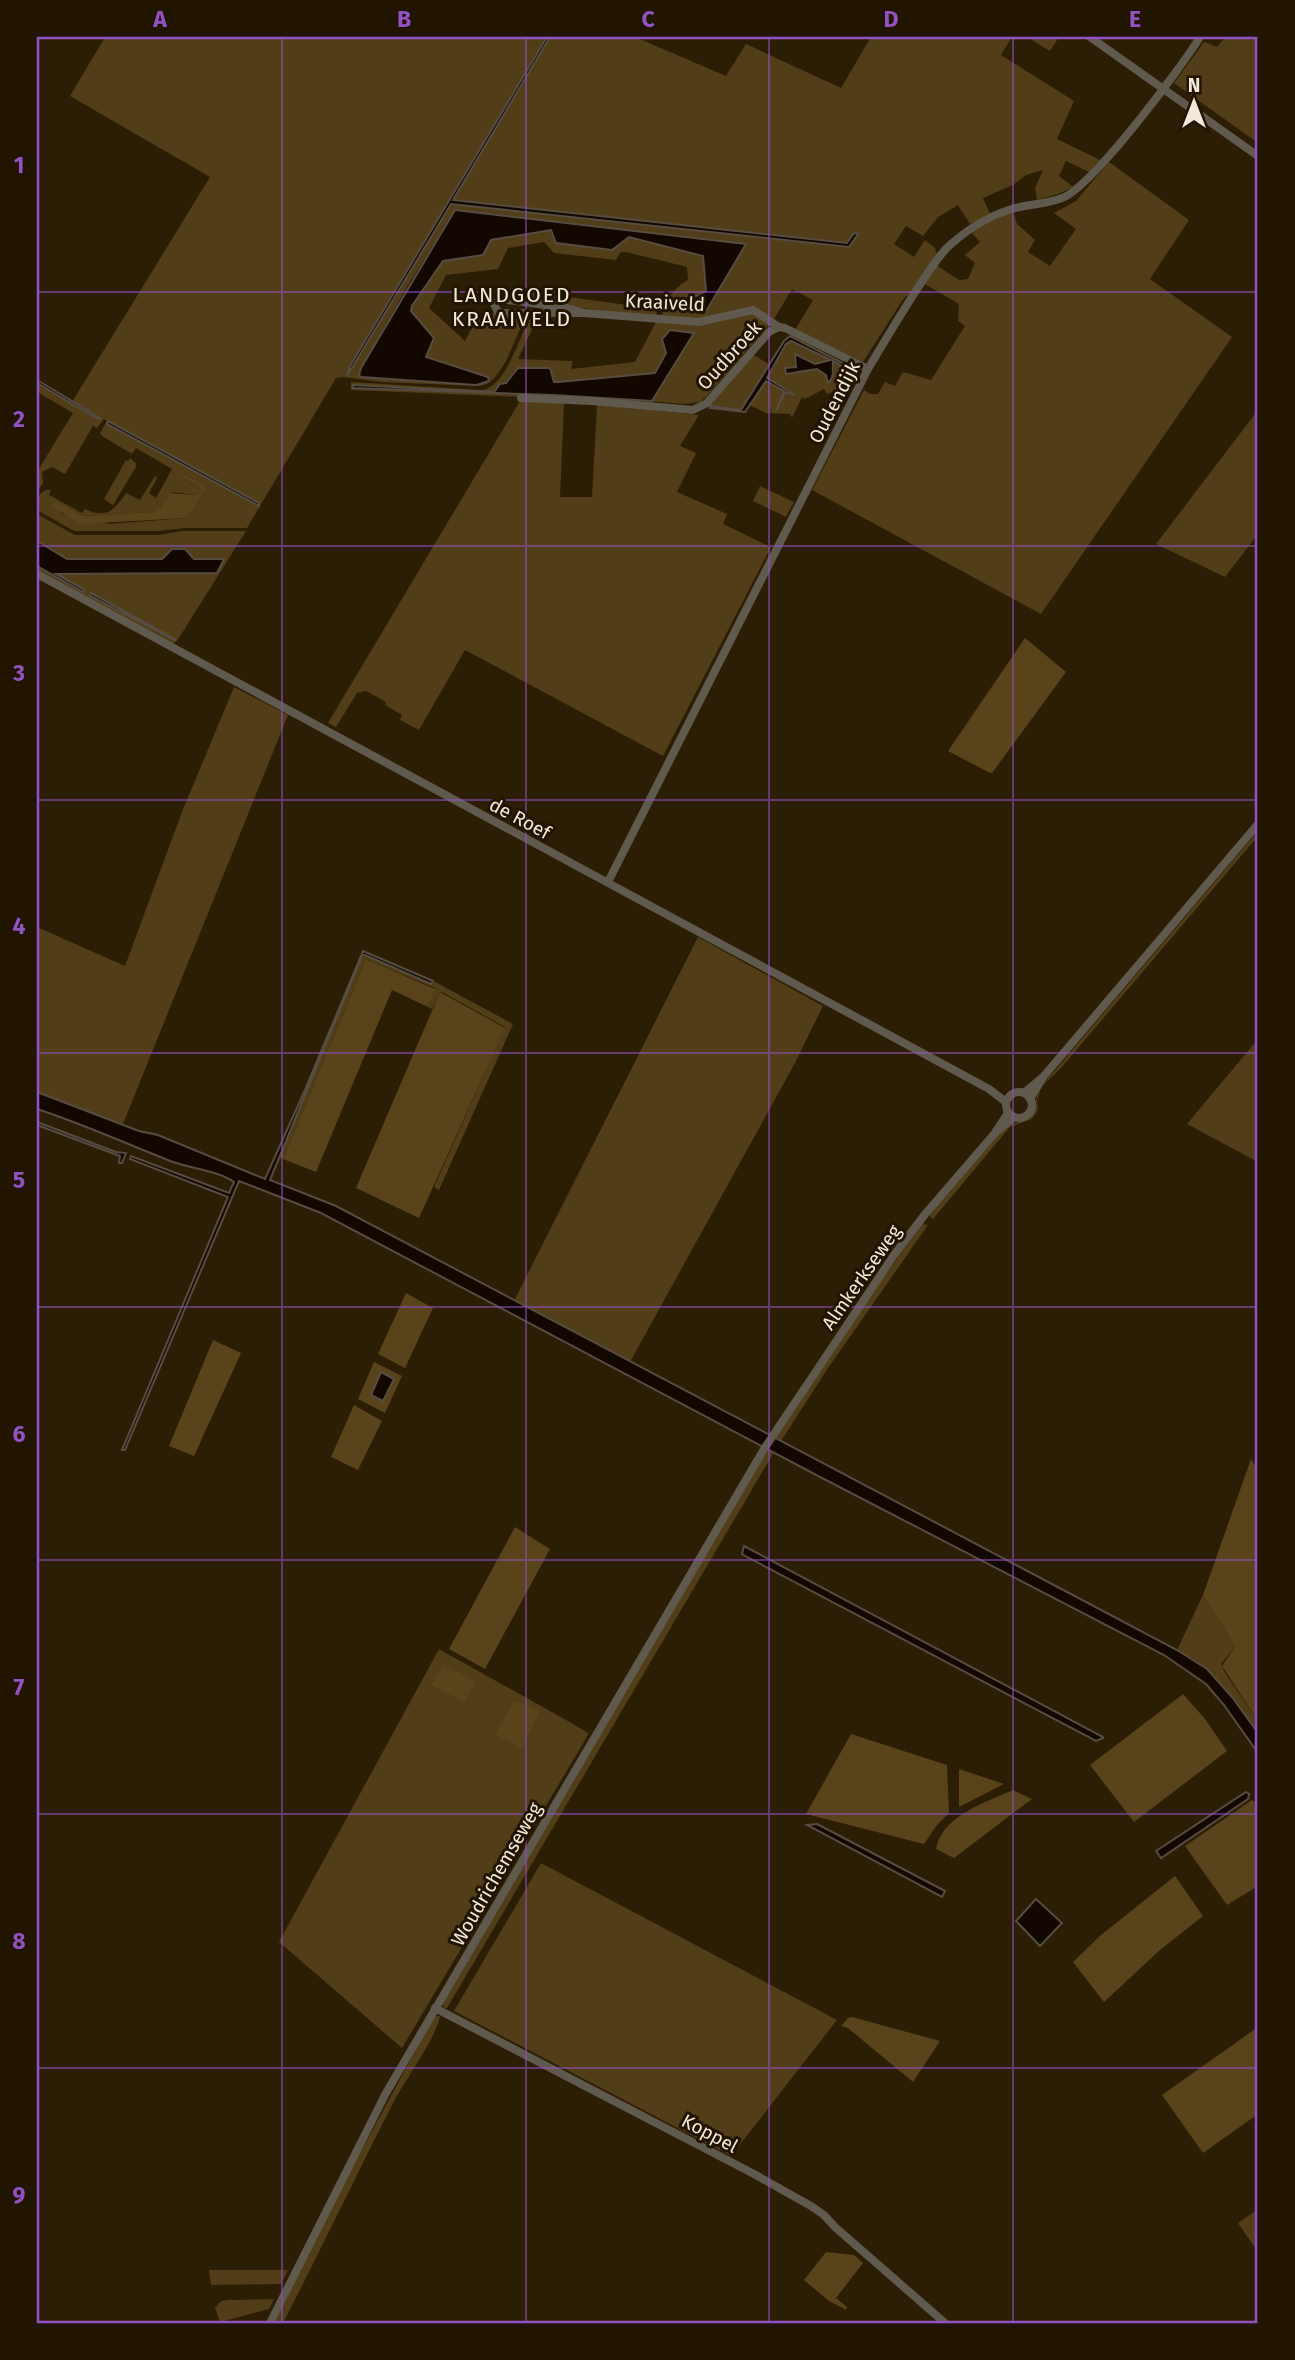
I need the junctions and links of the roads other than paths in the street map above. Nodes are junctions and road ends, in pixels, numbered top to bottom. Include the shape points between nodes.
1 (1090, 37) edge
2 (1200, 37) edge
3 (1163, 88) junction
4 (1258, 156) edge
5 (584, 313) junction
6 (779, 327) junction
7 (868, 369) junction
8 (521, 398) dead end
9 (37, 574) edge
10 (1258, 824) edge
11 (608, 882) junction
12 (1027, 1096) junction
13 (1008, 1099) junction
14 (1010, 1115) junction
15 (764, 1449) joint
16 (435, 2008) junction
17 (270, 2323) edge
18 (945, 2323) edge

1 - 3 street
2 - 3 street, Oudendijk
3 - 4 street
3 - 7 street, Oudendijk via 1072,193 991,217 948,247
5 - 5 street, Kraaiveld via 500,299 494,304 502,313
5 - 6 street, Kraaiveld via 699,323 752,310
6 - 7 street, Oudbroek
6 - 8 street, Oudbroek via 771,330 707,403 692,410
7 - 11 street, Oudendijk
9 - 11 street, de Roef
10 - 12 street
11 - 13 street, de Roef via 999,1090
12 - 13 street via 1016,1093
12 - 14 street via 1032,1108 1028,1115 1019,1119
13 - 14 street
14 - 15 street, Almkerkseweg via 894,1255
15 - 16 street, Woudrichemseweg
16 - 17 street, Woudrichemseweg via 362,2138
16 - 18 street, Koppel via 811,2206

